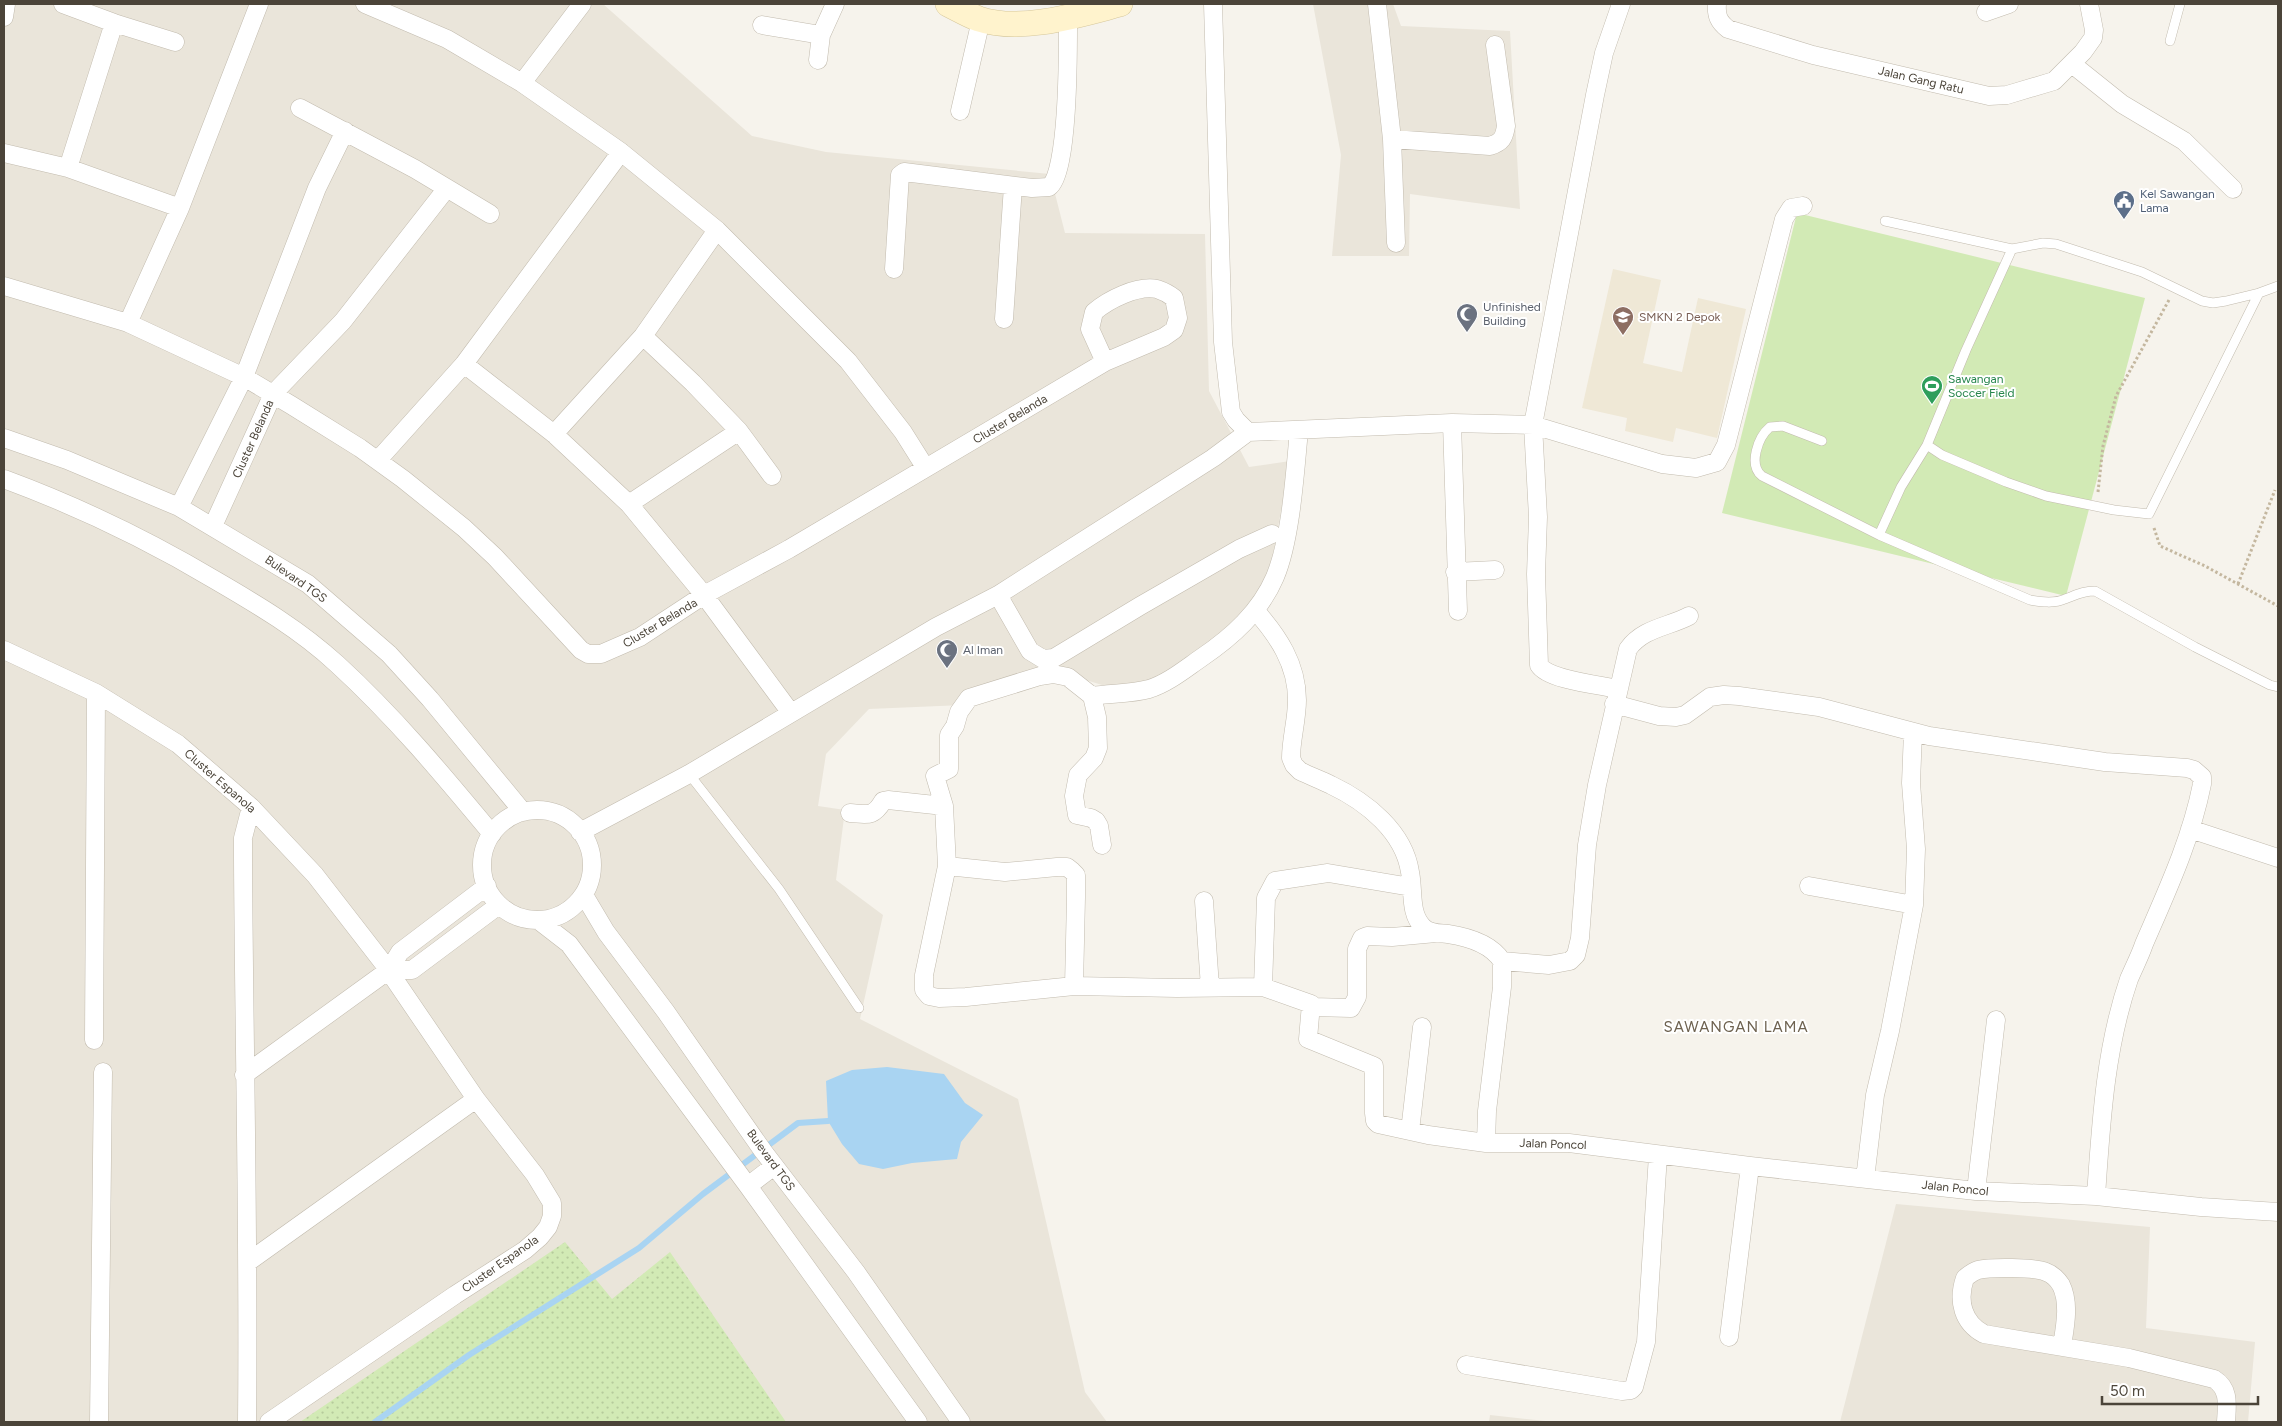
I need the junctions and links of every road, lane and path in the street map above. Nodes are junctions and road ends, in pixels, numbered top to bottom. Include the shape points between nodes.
1 (6, 4) edge
2 (63, 4) edge
3 (259, 4) edge
4 (365, 4) edge
5 (582, 4) edge
6 (835, 4) edge
7 (948, 4) edge
8 (1120, 4) edge
9 (1213, 4) edge
10 (1377, 4) edge
11 (1620, 4) edge
12 (1717, 4) edge
13 (2009, 4) edge
14 (2089, 4) edge
15 (2180, 4) edge
16 (1986, 12) dead end
17 (4, 17) edge
18 (1068, 18) junction
19 (981, 20) junction
20 (114, 23) junction
21 (762, 25) dead end
22 (821, 35) junction
23 (2170, 41) dead end
24 (175, 42) dead end
25 (1495, 44) dead end
26 (818, 60) dead end
27 (2072, 64) junction
28 (522, 83) junction
29 (300, 108) dead end
30 (960, 111) dead end
31 (345, 131) junction
32 (1392, 139) junction
33 (621, 152) junction
34 (4, 153) edge
35 (68, 168) junction
36 (1013, 186) junction
37 (447, 188) junction
38 (2233, 189) dead end
39 (1803, 206) dead end
40 (180, 208) junction
41 (490, 214) dead end
42 (1885, 221) dead end
43 (718, 230) junction
44 (1396, 243) dead end
45 (2012, 249) junction
46 (894, 270) dead end
47 (4, 286) edge
48 (2278, 286) edge
49 (2176, 287) junction
50 (2259, 293) junction
51 (1004, 319) dead end
52 (128, 323) junction
53 (643, 336) junction
54 (1105, 362) junction
55 (464, 364) junction
56 (244, 377) junction
57 (273, 394) junction
58 (1452, 423) junction
59 (1533, 425) junction
60 (1300, 430) junction
61 (739, 431) junction
62 (1248, 432) junction
63 (554, 434) junction
64 (4, 438) edge
65 (1822, 441) dead end
66 (1927, 445) junction
67 (378, 460) junction
68 (925, 467) junction
69 (772, 476) dead end
70 (4, 478) edge
71 (2275, 490) dead end
72 (628, 504) junction
73 (2099, 505) junction
74 (179, 507) junction
75 (2149, 514) junction
76 (213, 526) junction
77 (1272, 534) dead end
78 (1879, 535) junction
79 (1495, 570) dead end
80 (1456, 572) junction
81 (2238, 584) junction
82 (998, 594) junction
83 (704, 596) junction
84 (2278, 606) edge
85 (1255, 610) junction
86 (1458, 611) dead end
87 (1689, 616) dead end
88 (4, 650) edge
89 (2278, 687) edge
90 (96, 693) junction
91 (1092, 696) junction
92 (1616, 697) junction
93 (791, 713) junction
94 (1913, 732) junction
95 (689, 774) junction
96 (944, 806) junction
97 (251, 807) junction
98 (523, 812) junction
99 (850, 813) dead end
100 (2190, 829) junction
101 (580, 832) junction
102 (492, 834) junction
103 (1102, 845) dead end
104 (2278, 858) edge
105 (947, 866) junction
106 (486, 886) junction
107 (1810, 886) dead end
108 (1412, 887) junction
109 (584, 895) junction
110 (1204, 901) dead end
111 (499, 905) junction
112 (1914, 905) junction
113 (538, 920) junction
114 (1436, 934) junction
115 (1502, 961) junction
116 (389, 970) junction
117 (1074, 986) junction
118 (1210, 987) junction
119 (1263, 987) junction
120 (1312, 1007) junction
121 (859, 1008) dead end
122 (1996, 1020) dead end
123 (1422, 1027) dead end
124 (94, 1040) dead end
125 (103, 1072) dead end
126 (244, 1075) junction
127 (476, 1099) junction
128 (1410, 1131) junction
129 (1486, 1142) junction
130 (1658, 1155) junction
131 (774, 1166) junction
132 (1750, 1166) junction
133 (1865, 1179) junction
134 (745, 1181) junction
135 (1976, 1191) junction
136 (2096, 1196) junction
137 (2278, 1212) edge
138 (248, 1262) junction
139 (1730, 1337) dead end
140 (2062, 1346) junction
141 (1466, 1365) dead end
142 (99, 1422) edge
143 (247, 1422) edge
144 (269, 1422) edge
145 (918, 1422) edge
146 (961, 1422) edge
147 (2226, 1422) edge

1 - 17 street
2 - 20 street
3 - 40 street
4 - 28 street via 447,39
5 - 28 street
6 - 22 street
7 - 19 street
8 - 18 street
9 - 62 street via 1223,342 1231,412
10 - 32 street
11 - 59 street via 1595,95
12 - 27 street, Jalan Gang Ratu via 1717,16 1728,29 1813,54 1989,96 2007,95 2054,82
13 - 16 street
14 - 27 street, Jalan Gang Ratu via 2093,38
15 - 23 lane
18 - 19 street via 1006,23
18 - 36 street via 1062,151 1056,180 1044,189
19 - 30 street
20 - 24 street
20 - 35 street
21 - 22 street
22 - 26 street
25 - 32 street via 1506,126 1500,143 1490,146
27 - 38 street via 2122,104 2184,141
28 - 33 street
29 - 31 street
31 - 37 street
31 - 56 street via 317,188
32 - 44 street
33 - 43 street
33 - 55 street
34 - 35 street
35 - 40 street
36 - 46 street via 904,172 900,175
36 - 51 street
37 - 41 street
37 - 57 street via 342,321
39 - 59 street via 1791,208 1784,219 1726,445 1717,462 1703,468 1662,464
40 - 52 street
42 - 45 lane
43 - 53 street
43 - 68 street via 848,360 903,432
45 - 49 lane via 2056,244 2142,272
45 - 66 lane
47 - 52 street
48 - 50 lane
49 - 50 lane via 2202,301 2213,303
49 - 73 path via 2110,412 2100,462
50 - 75 lane
52 - 56 street
53 - 61 street
53 - 63 street
54 - 54 street, Cluster Belanda via 1174,330 1178,318 1174,298 1156,289 1142,289 1094,312 1090,329
54 - 68 street, Cluster Belanda
55 - 63 street
55 - 67 street
56 - 57 street
56 - 74 street
57 - 67 street, Cluster Belanda
57 - 76 street, Cluster Belanda
58 - 59 street
58 - 60 street
58 - 80 street
59 - 92 street via 1538,517 1539,665 1542,670 1556,676
60 - 62 street
60 - 85 street via 1281,557 1276,576
61 - 69 street
61 - 72 street
62 - 82 street via 1214,458
63 - 72 street
64 - 74 street, Bulevard TGS via 67,460
65 - 78 lane via 1783,426 1770,427 1764,432 1757,452 1756,470 1762,476
66 - 73 lane via 1942,455 2046,496
66 - 78 lane via 1901,487
67 - 83 street, Cluster Belanda via 464,528 495,557 572,642 588,654 616,649
68 - 83 street, Cluster Belanda
70 - 102 street via 135,536 194,567 290,626 335,662 417,744
71 - 81 path
72 - 83 street
73 - 75 lane
74 - 76 street, Bulevard TGS
75 - 81 path via 2160,546
76 - 98 street, Bulevard TGS via 308,584 389,654
77 - 82 street via 1239,549 1054,658 1043,659 1030,651
78 - 89 lane via 2030,600 2046,603 2064,600 2083,591 2095,591 2195,647
79 - 80 street
80 - 86 street
81 - 84 path
82 - 93 street
83 - 93 street
85 - 91 street via 1227,639 1168,680 1135,692
85 - 108 street via 1277,639 1295,674 1297,700 1291,753 1294,765 1300,771 1349,794 1388,826 1407,854
87 - 92 street via 1641,634 1636,639 1628,648
88 - 90 street, Cluster Espanola
90 - 97 street, Cluster Espanola via 178,744
90 - 124 street
91 - 96 street via 1068,677 1053,674 969,698 949,735 949,769 935,776
91 - 103 street via 1097,717 1098,748 1094,758 1078,775 1074,806 1077,815 1092,818 1099,826
92 - 94 street via 1659,716 1676,717 1685,715 1710,697 1724,695 1820,708
92 - 115 street via 1592,816 1576,955 1570,961 1549,965
93 - 95 street
94 - 100 street via 2105,762 2194,770 2202,777 2202,784
94 - 112 street
95 - 101 street
95 - 121 lane via 779,888
96 - 99 street via 888,800 883,801 878,811 872,814
96 - 105 street
97 - 116 street, Cluster Espanola via 315,875
97 - 126 street via 243,838
98 - 101 street via 555,813
98 - 102 street via 501,824
100 - 104 street
100 - 136 street via 2120,1009 2107,1072
101 - 109 street via 592,863
102 - 106 street via 483,860
105 - 117 street via 1005,872 1068,867 1076,875
105 - 117 street via 924,975 924,990 929,996 966,997
106 - 111 street
106 - 116 street via 400,952
107 - 112 street
108 - 114 street via 1418,922
108 - 119 street via 1328,873 1276,881 1266,898
109 - 113 street via 568,911 548,920
109 - 131 street, Bulevard TGS via 606,932
110 - 118 street
111 - 113 street via 513,915
111 - 116 street via 412,970
112 - 133 street via 1875,1095
113 - 134 street via 569,944
114 - 115 street via 1475,941 1489,947
114 - 120 street via 1362,938 1357,949 1357,998 1351,1008
115 - 129 street
116 - 126 street
116 - 127 street, Cluster Espanola
117 - 118 street
118 - 119 street
119 - 120 street via 1308,1002
120 - 128 street, Jalan Poncol via 1308,1039 1374,1066 1375,1121
122 - 135 street
123 - 128 street
125 - 142 street
126 - 138 street
127 - 138 street
127 - 144 street, Cluster Espanola via 546,1192 552,1203 548,1227 525,1250
128 - 129 street, Jalan Poncol
129 - 130 street, Jalan Poncol via 1569,1143
130 - 132 street, Jalan Poncol
130 - 141 street via 1646,1342 1634,1387 1622,1391
131 - 134 street
131 - 146 street, Bulevard TGS via 856,1272
132 - 133 street, Jalan Poncol
132 - 139 street
133 - 135 street, Jalan Poncol
134 - 145 street
135 - 136 street, Jalan Poncol
136 - 137 street, Jalan Poncol
138 - 143 street
140 - 140 street via 2004,1339 1974,1328 1968,1322 1962,1304 1965,1278 1970,1273 1989,1269 2046,1272 2054,1277 2060,1285 2065,1304
140 - 147 street via 2214,1379 2226,1389

